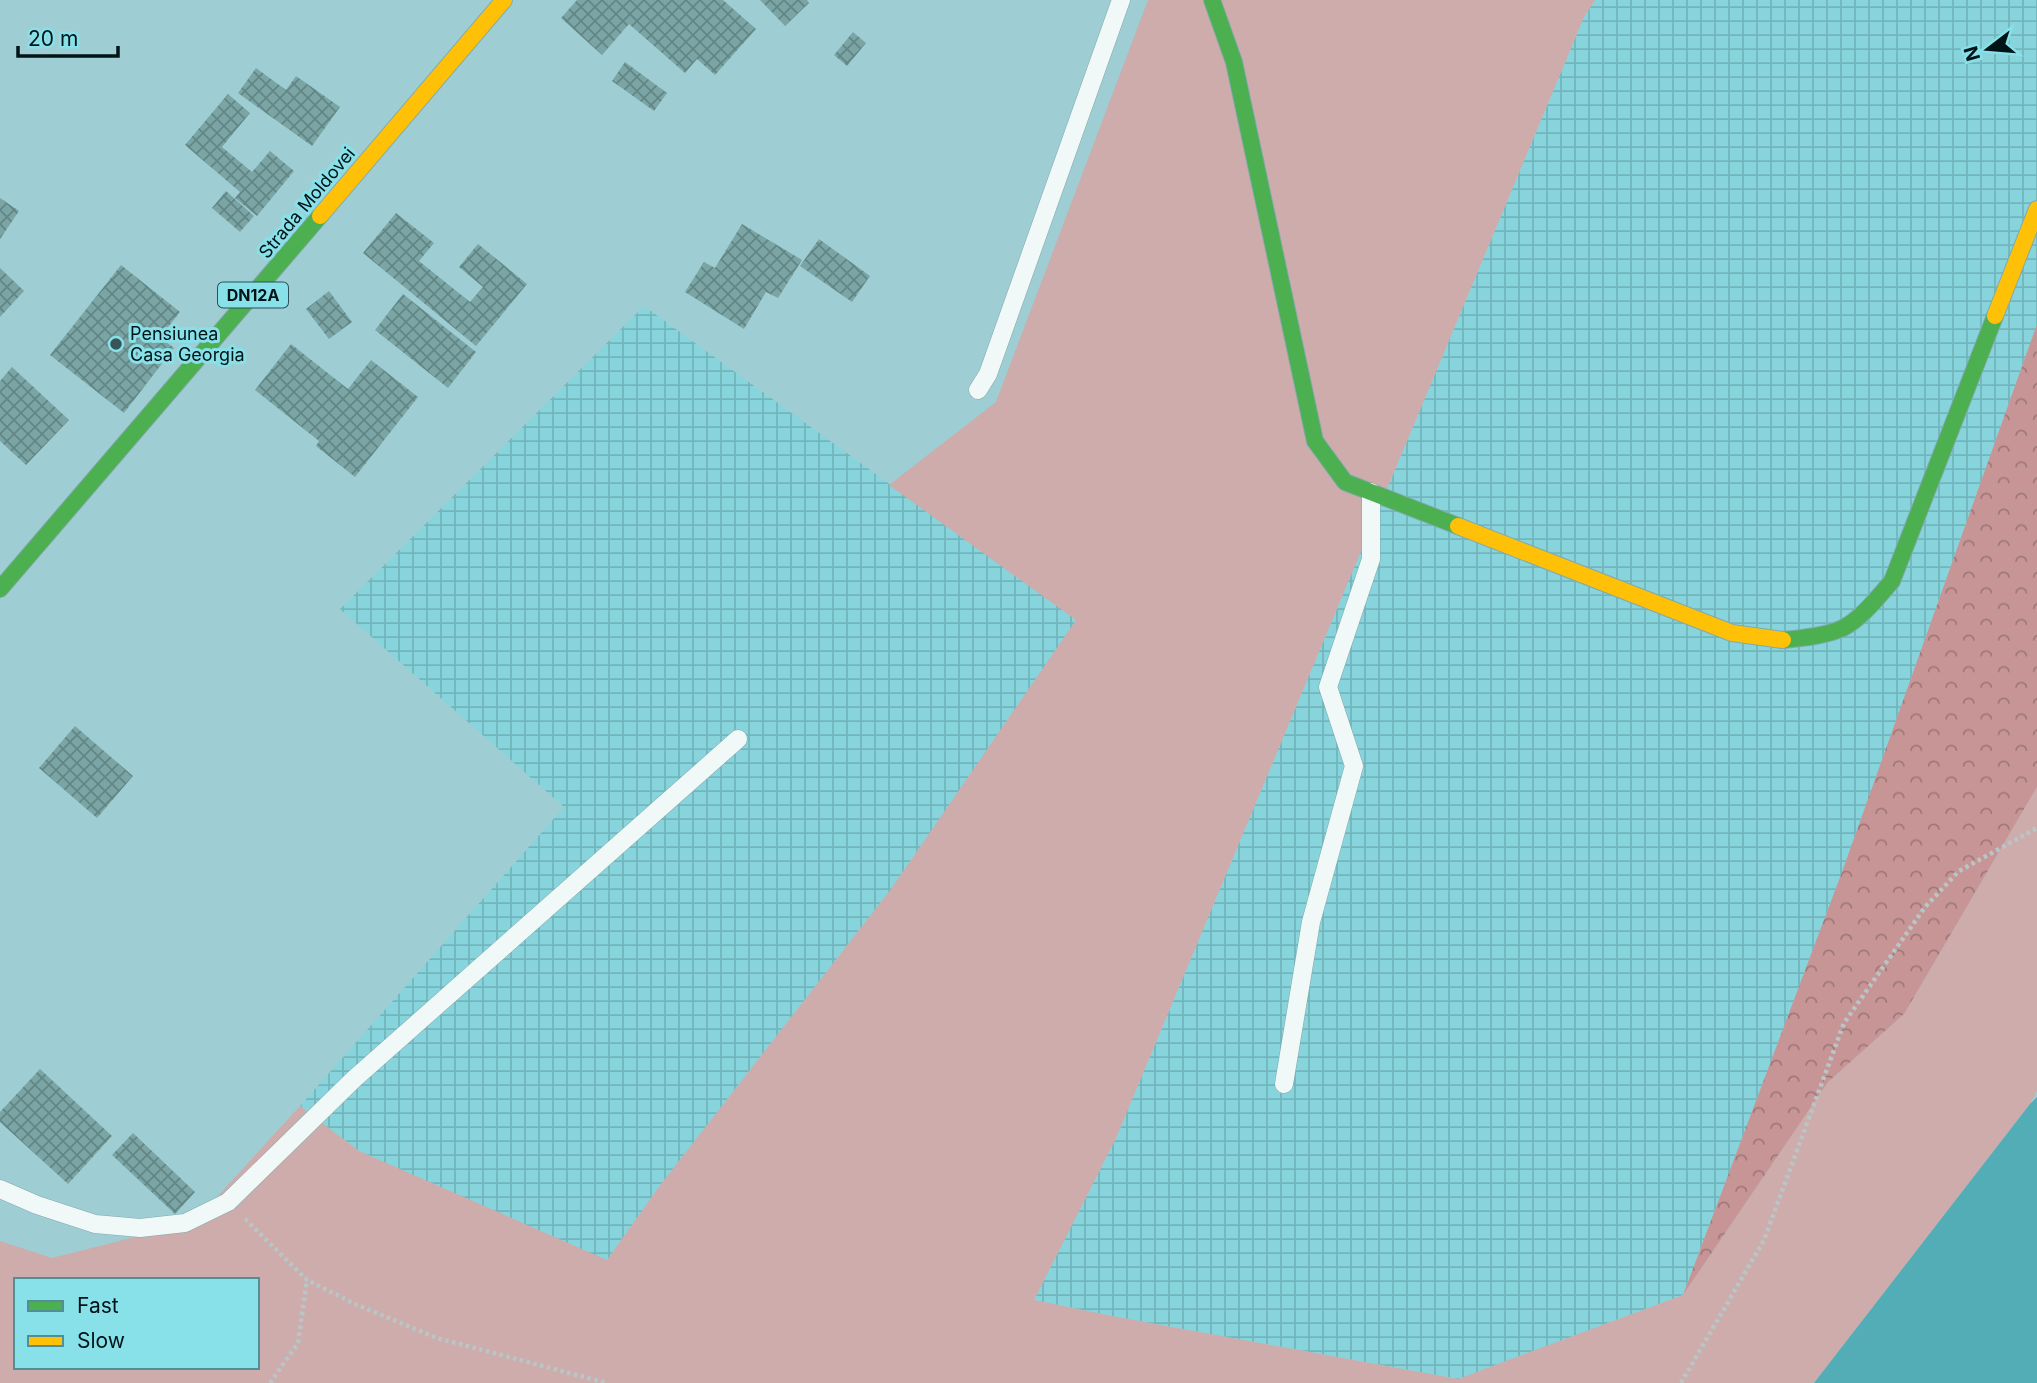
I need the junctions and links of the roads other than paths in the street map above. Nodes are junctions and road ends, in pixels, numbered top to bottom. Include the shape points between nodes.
1 (504, 0) edge
2 (1121, 0) edge
3 (1212, 0) edge
4 (2037, 209) edge
5 (978, 390) dead end
6 (1371, 492) junction
7 (0, 555) edge
8 (17, 569) junction
9 (0, 589) edge
10 (738, 739) dead end
11 (1284, 1084) dead end
12 (0, 1189) edge

1 - 8 street, Strada Moldovei / DN12A
2 - 5 lane via 988,374
3 - 6 street via 1234,62 1315,441 1345,482
4 - 6 street via 1892,581 1845,627 1783,640 1732,632
6 - 11 lane via 1371,559 1328,687 1354,766 1311,922
7 - 8 lane
8 - 9 street, Strada Moldovei / DN12A
10 - 12 lane via 354,1079 228,1202 185,1223 139,1228 95,1224

